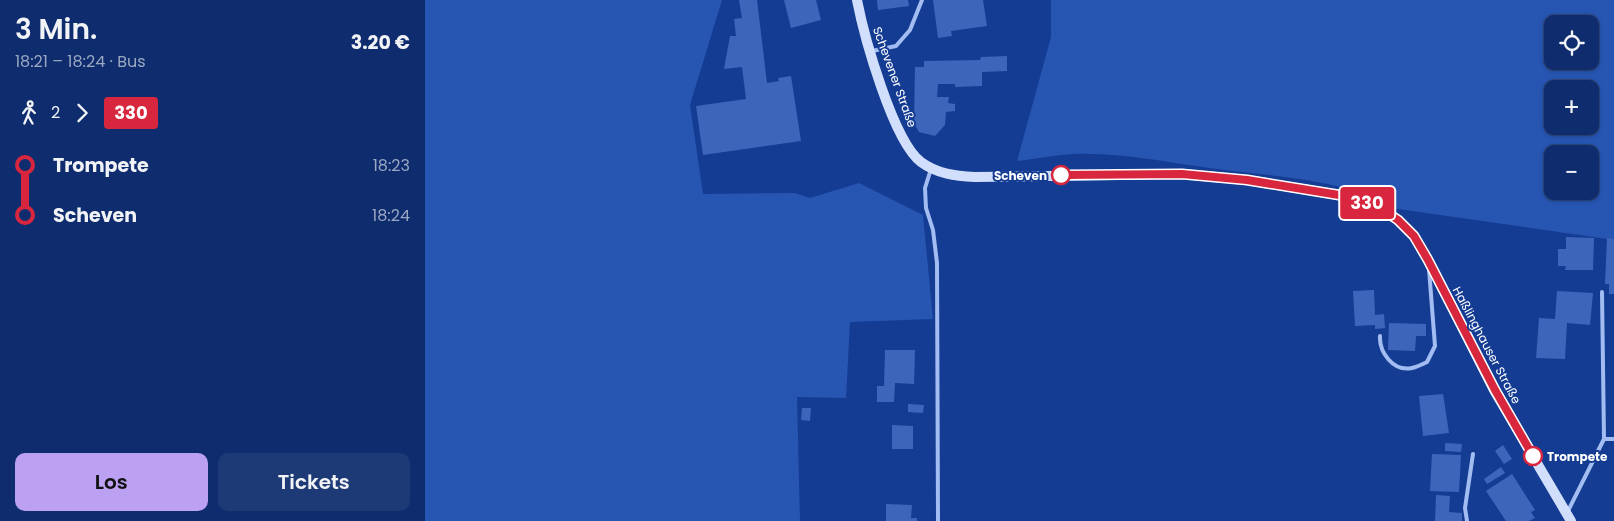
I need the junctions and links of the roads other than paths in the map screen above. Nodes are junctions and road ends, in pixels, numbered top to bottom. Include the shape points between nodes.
1 (857, 0) edge
2 (922, 0) edge
3 (869, 52) junction
4 (931, 169) junction
5 (944, 173) joint
6 (1428, 260) junction
7 (1601, 292) dead end
8 (1380, 336) dead end
9 (1604, 439) junction
10 (1614, 439) edge
11 (1473, 454) dead end
12 (1569, 518) edge
13 (937, 521) edge
14 (1467, 521) edge

1 - 3 main road, Schevener Straße
2 - 3 lane via 909,30 896,46
3 - 4 main road, Schevener Straße via 907,146
4 - 5 main road, Schevener Straße
4 - 13 lane via 925,188 937,263
5 - 6 main road, Haßlinghauser Straße via 975,177 1182,174 1247,180 1339,195 1362,200 1398,220 1414,236
6 - 8 lane via 1435,346 1427,362 1411,369 1393,364 1379,346
6 - 12 main road, Haßlinghauser Straße via 1495,390
7 - 9 lane
9 - 10 lane
9 - 12 lane
11 - 14 lane via 1465,508

